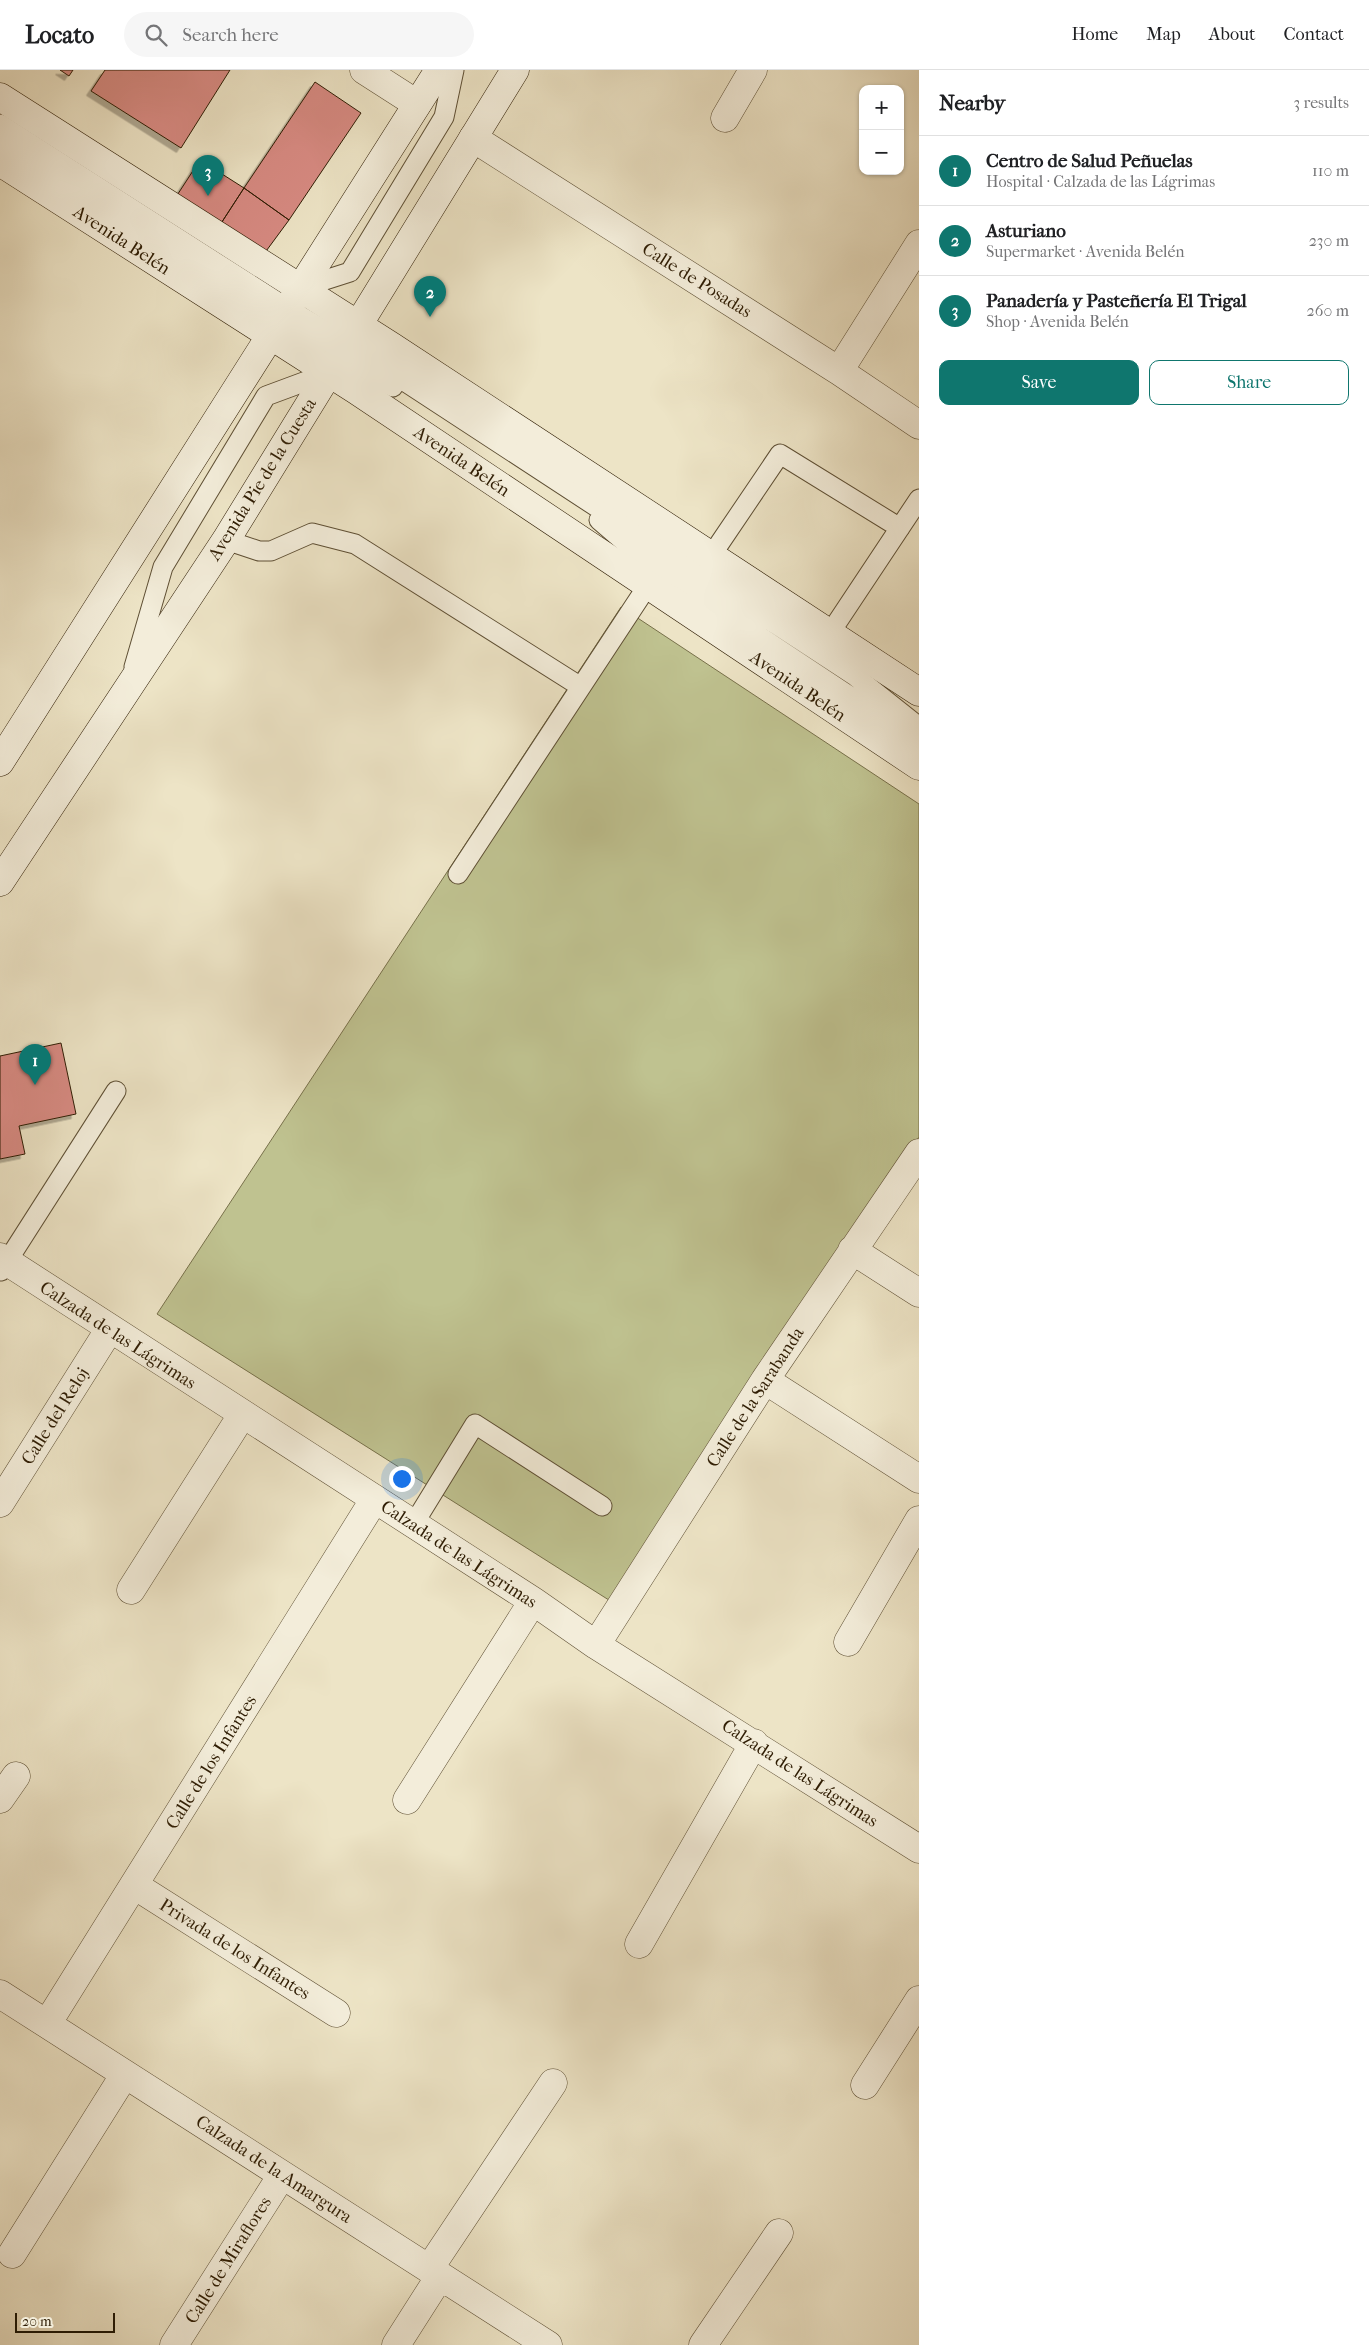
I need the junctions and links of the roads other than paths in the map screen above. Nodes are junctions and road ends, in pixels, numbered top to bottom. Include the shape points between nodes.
1 (364, 70) edge
2 (439, 70) edge
3 (454, 70) edge
4 (514, 70) edge
5 (753, 70) edge
6 (0, 97) edge
7 (417, 104) junction
8 (725, 118) dead end
9 (0, 124) edge
10 (473, 138) junction
11 (0, 141) edge
12 (0, 162) edge
13 (919, 244) edge
14 (284, 313) junction
15 (342, 350) junction
16 (839, 370) junction
17 (919, 425) edge
18 (919, 498) edge
19 (900, 528) junction
20 (226, 540) junction
21 (711, 556) junction
22 (648, 585) junction
23 (830, 634) junction
24 (581, 687) junction
25 (127, 692) junction
26 (919, 692) edge
27 (919, 727) edge
28 (919, 742) edge
29 (0, 762) edge
30 (919, 766) edge
31 (458, 874) dead end
32 (0, 882) edge
33 (116, 1091) dead end
34 (919, 1153) edge
35 (852, 1250) junction
36 (2, 1264) edge
37 (919, 1293) edge
38 (109, 1330) junction
39 (765, 1380) junction
40 (242, 1415) junction
41 (919, 1479) edge
42 (374, 1500) junction
43 (0, 1502) edge
44 (602, 1506) dead end
45 (919, 1520) edge
46 (413, 1525) junction
47 (132, 1590) dead end
48 (533, 1601) junction
49 (848, 1642) dead end
50 (596, 1645) junction
51 (754, 1743) junction
52 (16, 1776) dead end
53 (0, 1799) edge
54 (407, 1800) dead end
55 (919, 1849) edge
56 (134, 1885) junction
57 (639, 1944) dead end
58 (0, 1994) edge
59 (919, 2000) edge
60 (336, 2013) dead end
61 (47, 2024) junction
62 (125, 2074) junction
63 (552, 2083) dead end
64 (865, 2085) dead end
65 (282, 2175) junction
66 (780, 2233) dead end
67 (12, 2254) dead end
68 (435, 2272) junction
69 (174, 2345) edge
70 (396, 2345) edge
71 (548, 2345) edge
72 (703, 2345) edge

1 - 7 street
2 - 7 street
3 - 14 lane via 444,117 350,272
4 - 10 street, Avenida Pie de la Cuesta
5 - 8 street
6 - 14 street, Avenida Belén
7 - 14 street
9 - 14 lane
10 - 15 street, Avenida Pie de la Cuesta
10 - 16 street, Calle de Posadas
11 - 14 lane
12 - 14 street, Avenida Belén
13 - 16 street
14 - 15 street, Avenida Belén
14 - 15 street, Avenida Belén
14 - 29 street
15 - 20 street, Avenida Pie de la Cuesta
15 - 21 street, Avenida Belén
15 - 22 street, Avenida Belén
15 - 25 lane via 266,396 163,567
15 - 27 lane via 855,676
15 - 28 lane via 390,385 599,520 649,563
16 - 17 street, Calle de Posadas
18 - 19 lane
19 - 21 lane via 780,454
19 - 23 lane
20 - 24 lane via 259,551 271,551 312,533 355,544
20 - 25 street, Avenida Pie de la Cuesta
21 - 23 street, Avenida Belén
22 - 24 lane
22 - 30 street, Avenida Belén
23 - 26 street, Avenida Belén
24 - 31 lane
25 - 32 street, Avenida Pie de la Cuesta
33 - 36 lane
34 - 35 street, Calle de la Sarabanda
35 - 37 street
35 - 39 street, Calle de la Sarabanda
36 - 38 street, Calzada de las Lágrimas
38 - 40 street, Calzada de las Lágrimas
38 - 43 street, Calle del Reloj
39 - 41 street
39 - 50 street, Calle de la Sarabanda
40 - 42 street, Calzada de las Lágrimas
40 - 47 street
42 - 46 street, Calzada de las Lágrimas
42 - 56 street, Calle de los Infantes
44 - 46 lane via 476,1424
45 - 49 street
46 - 48 street, Calzada de las Lágrimas
48 - 50 street, Calzada de las Lágrimas
48 - 54 street
50 - 51 street, Calzada de las Lágrimas
51 - 55 street, Calzada de las Lágrimas
51 - 57 street
52 - 53 street
56 - 60 street, Privada de los Infantes
56 - 61 street, Calle de los Infantes
58 - 61 street, Calzada de la Amargura
59 - 64 street
61 - 62 street, Calzada de la Amargura
62 - 65 street, Calzada de la Amargura
62 - 67 street
63 - 68 street
65 - 68 street, Calzada de la Amargura
65 - 69 street, Calle de Miraflores
66 - 72 street
68 - 70 street
68 - 71 street, Calzada de la Amargura

